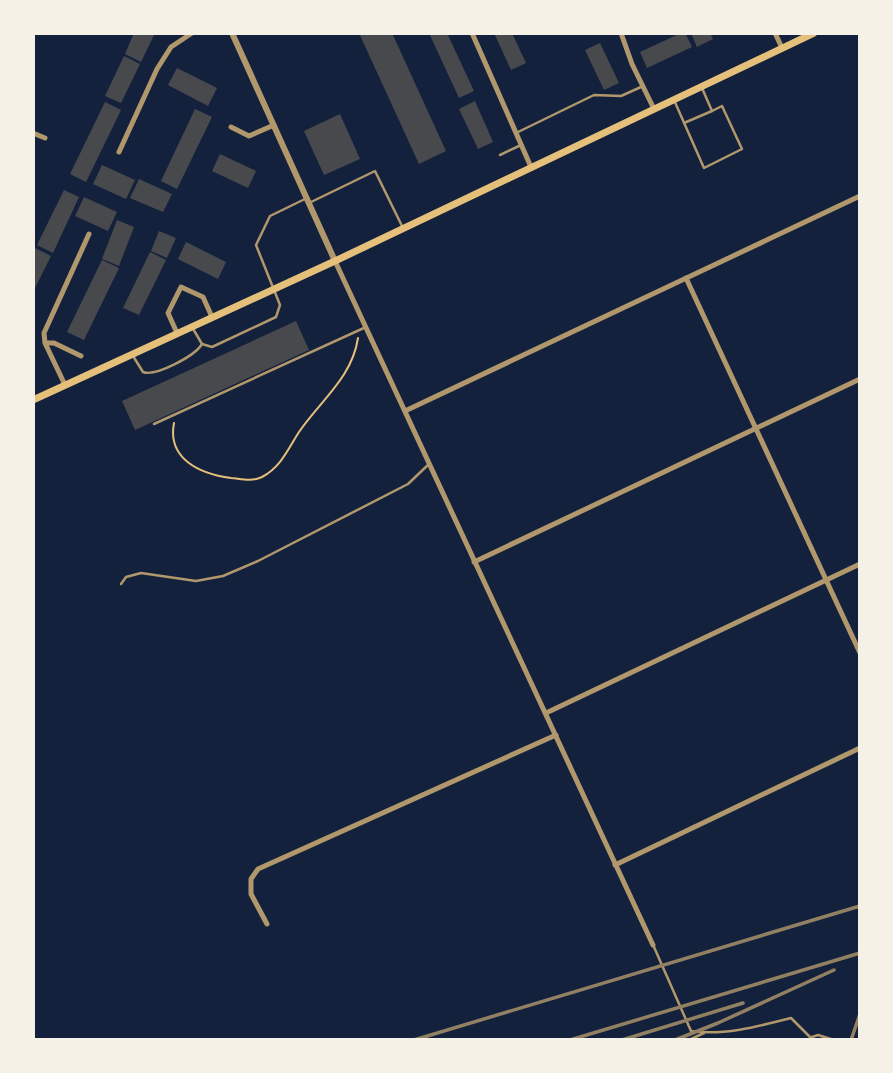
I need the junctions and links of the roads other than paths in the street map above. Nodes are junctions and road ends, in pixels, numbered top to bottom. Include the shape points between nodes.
1 (192, 33) edge
2 (232, 33) edge
3 (472, 33) edge
4 (621, 33) edge
5 (775, 33) edge
6 (814, 33) edge
7 (782, 48) junction
8 (642, 86) junction
9 (701, 87) junction
10 (674, 100) junction
11 (654, 109) junction
12 (712, 111) junction
13 (684, 123) junction
14 (274, 125) junction
15 (231, 127) dead end
16 (33, 133) edge
17 (516, 133) junction
18 (45, 138) dead end
19 (521, 145) junction
20 (119, 152) dead end
21 (500, 155) dead end
22 (531, 167) junction
23 (860, 196) edge
24 (308, 201) junction
25 (403, 228) junction
26 (89, 234) dead end
27 (335, 261) junction
28 (686, 278) junction
29 (275, 288) junction
30 (212, 317) junction
31 (191, 327) junction
32 (366, 327) junction
33 (177, 333) junction
34 (46, 343) junction
35 (202, 344) junction
36 (132, 354) junction
37 (81, 356) dead end
38 (860, 379) edge
39 (65, 385) junction
40 (33, 400) edge
41 (405, 411) junction
42 (154, 424) dead end
43 (755, 428) junction
44 (429, 464) junction
45 (474, 562) junction
46 (860, 564) edge
47 (825, 580) junction
48 (121, 584) dead end
49 (860, 653) edge
50 (546, 713) junction
51 (556, 735) junction
52 (860, 748) edge
53 (615, 865) junction
54 (267, 925) dead end
55 (653, 945) joint
56 (704, 1033) junction
57 (813, 1038) edge
58 (689, 1040) edge
59 (835, 1040) edge

1 - 20 street via 171,47 157,69
2 - 14 street
3 - 17 street
4 - 8 street
5 - 7 street
6 - 7 main road
7 - 9 main road
8 - 11 street
8 - 17 lane via 621,96 594,95
9 - 10 main road
9 - 12 lane
10 - 11 main road
10 - 13 lane
11 - 22 main road
12 - 13 lane
12 - 13 lane via 722,106 742,149 704,167
14 - 15 street via 250,136
14 - 24 street
16 - 18 street
17 - 19 street
19 - 21 lane
19 - 22 street
22 - 25 main road
23 - 28 street
24 - 25 lane via 375,171
24 - 27 street
24 - 29 lane via 270,216 256,245
25 - 27 main road
26 - 34 street via 47,322
27 - 29 main road
27 - 32 street
28 - 41 street
28 - 43 street
29 - 30 main road
29 - 35 lane via 280,305 276,317 212,347
30 - 31 main road
30 - 33 street via 203,297 181,287 168,313
31 - 33 main road
31 - 35 lane
32 - 41 street
32 - 42 lane
33 - 36 main road
34 - 37 street
34 - 39 street
35 - 36 lane via 191,355 152,373 143,372
36 - 39 main road
38 - 43 street
39 - 40 main road
41 - 44 street
43 - 45 street
43 - 47 street
44 - 45 street
44 - 48 lane via 385,497 223,576 196,581 141,573
45 - 50 street
46 - 47 street
47 - 49 street
47 - 50 street
50 - 51 street
51 - 53 street
51 - 54 street via 258,869 251,879 251,894
52 - 53 street
53 - 55 street
55 - 56 lane via 691,1031
56 - 57 lane via 791,1018
56 - 58 lane
57 - 59 lane

